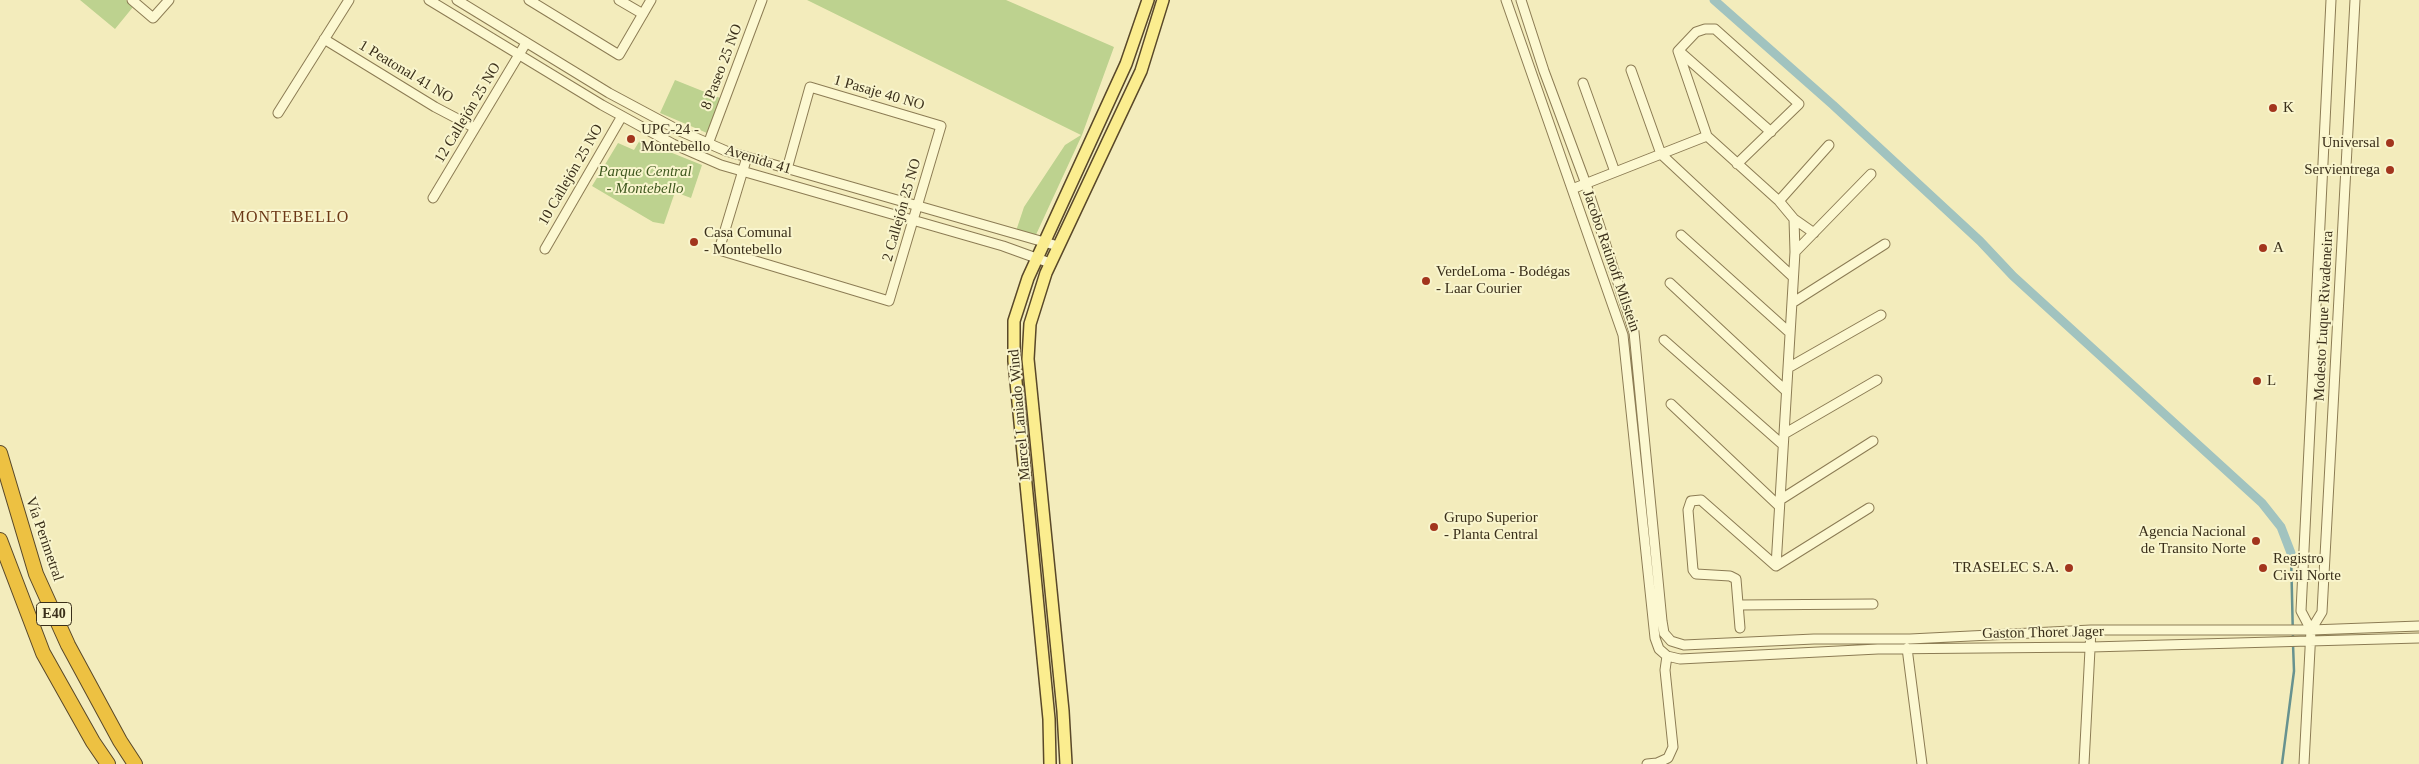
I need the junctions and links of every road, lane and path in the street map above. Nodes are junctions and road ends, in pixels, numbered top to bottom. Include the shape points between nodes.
1 (132, 0) edge
2 (169, 0) edge
3 (349, 0) edge
4 (429, 0) edge
5 (456, 0) edge
6 (529, 0) edge
7 (619, 0) edge
8 (651, 0) edge
9 (762, 0) edge
10 (1148, 0) edge
11 (1163, 0) edge
12 (1506, 0) edge
13 (1521, 0) edge
14 (2331, 0) edge
15 (2355, 0) edge
16 (476, 12) junction
17 (643, 14) junction
18 (468, 24) junction
19 (324, 39) junction
20 (526, 43) junction
21 (1678, 51) junction
22 (519, 55) junction
23 (1631, 70) dead end
24 (1584, 83) dead end
25 (278, 113) dead end
26 (622, 116) junction
27 (941, 126) joint
28 (475, 128) junction
29 (1771, 132) junction
30 (1707, 136) junction
31 (708, 144) junction
32 (1829, 145) dead end
33 (1661, 154) junction
34 (747, 158) junction
35 (1737, 164) junction
36 (787, 169) junction
37 (743, 171) junction
38 (1615, 172) junction
39 (1871, 174) dead end
40 (1586, 184) junction
41 (1572, 189) junction
42 (433, 198) dead end
43 (1778, 201) junction
44 (917, 206) junction
45 (1794, 219) junction
46 (913, 220) junction
47 (1814, 233) junction
48 (1681, 235) dead end
49 (1044, 242) junction
50 (1885, 244) dead end
51 (1058, 246) junction
52 (545, 248) dead end
53 (1795, 252) junction
54 (1037, 258) junction
55 (1050, 263) junction
56 (1794, 277) junction
57 (1670, 283) dead end
58 (1792, 303) junction
59 (1881, 315) dead end
60 (1790, 333) junction
61 (1664, 340) dead end
62 (1788, 368) junction
63 (1877, 380) dead end
64 (1786, 391) junction
65 (1670, 404) dead end
66 (1784, 434) junction
67 (1873, 441) dead end
68 (1783, 445) junction
69 (0, 452) edge
70 (1650, 496) junction
71 (1640, 497) junction
72 (1780, 503) junction
73 (1869, 508) dead end
74 (0, 540) edge
75 (1776, 566) junction
76 (1873, 604) dead end
77 (1739, 605) junction
78 (2419, 626) edge
79 (1740, 628) dead end
80 (2091, 630) junction
81 (2311, 630) junction
82 (2419, 638) edge
83 (1814, 640) junction
84 (1671, 641) joint
85 (2311, 642) junction
86 (2091, 647) junction
87 (1907, 648) junction
88 (1815, 653) junction
89 (1667, 656) junction
90 (108, 764) edge
91 (135, 764) edge
92 (1050, 764) edge
93 (1066, 764) edge
94 (1646, 764) edge
95 (1922, 764) edge
96 (2084, 764) edge
97 (2304, 764) edge

1 - 2 street via 153,18
3 - 19 street
4 - 18 street, Avenida 41
5 - 16 street, Avenida 41
6 - 17 street via 619,55
7 - 17 street
8 - 17 street
9 - 31 street, 8 Paseo 25 NO
10 - 49 main road, Marcel Laniado Wind via 1126,64
11 - 51 main road, Marcel Laniado Wind via 1141,71
12 - 41 street, Jacobo Ratinoff Milstein
13 - 40 street, Jacobo Ratinoff Milstein
14 - 81 street, Modesto Luque Rivadeneira via 2301,611
15 - 81 street, Modesto Luque Rivadeneira via 2322,612
16 - 18 street
16 - 20 street, Avenida 41
18 - 22 street, Avenida 41
19 - 25 street
19 - 28 street, 1 Peatonal 41 NO
20 - 22 street, 12 Callejón 25 NO
20 - 31 street, Avenida 41 via 609,93
21 - 29 street
21 - 29 street via 1696,32 1714,29 1799,104
21 - 30 street
22 - 26 street, Avenida 41
22 - 28 street, 12 Callejón 25 NO
23 - 33 street
24 - 38 street
26 - 37 street, Avenida 41 via 673,144
26 - 52 street, 10 Callejón 25 NO
27 - 36 street, 1 Pasaje 40 NO via 810,87
27 - 44 street, 2 Callejón 25 NO
28 - 42 street, 12 Callejón 25 NO
29 - 35 street
30 - 33 street
30 - 35 street
31 - 34 street, Avenida 41
32 - 43 street
33 - 38 street
33 - 56 street
34 - 36 street, Avenida 41
34 - 37 street
35 - 43 street
36 - 44 street, Avenida 41
37 - 46 street, Avenida 41
37 - 46 street, 2 Callejón 25 NO via 719,250 889,301
38 - 40 street
39 - 47 street
40 - 41 street
40 - 70 street, Jacobo Ratinoff Milstein via 1634,332
41 - 71 street, Jacobo Ratinoff Milstein via 1623,335
43 - 45 street
44 - 46 street, 2 Callejón 25 NO
44 - 49 street, Avenida 41
45 - 47 street
45 - 53 street
46 - 54 street, Avenida 41
47 - 53 street
48 - 60 street
49 - 51 street, Avenida 41
49 - 54 main road, Marcel Laniado Wind
50 - 58 street
51 - 55 main road, Marcel Laniado Wind
53 - 56 street
54 - 55 street, Avenida 41
54 - 92 main road, Marcel Laniado Wind via 1014,321 1013,346 1050,719
55 - 93 main road, Marcel Laniado Wind via 1030,324 1028,359
56 - 58 street
57 - 64 street
58 - 60 street
59 - 62 street
60 - 62 street
61 - 68 street
62 - 64 street
63 - 66 street
64 - 66 street
65 - 72 street
66 - 68 street
67 - 72 street
68 - 72 street
69 - 91 highway, Vía Perimetral / E40 via 36,574 68,645
70 - 71 street
70 - 84 street, Jacobo Ratinoff Milstein via 1662,621 1664,633
71 - 89 street, Jacobo Ratinoff Milstein via 1655,638 1659,649
72 - 75 street
73 - 75 street
74 - 90 highway, E40 via 43,653
75 - 77 street via 1701,500 1691,501 1688,510 1694,570 1696,574 1736,579
76 - 77 street
77 - 79 street
78 - 81 street, Gaston Thoret Jager
80 - 81 street, Gaston Thoret Jager
80 - 83 street, Gaston Thoret Jager
80 - 86 street
81 - 85 street, Modesto Luque Rivadeneira
82 - 85 street, Gaston Thoret Jager
83 - 84 street, Gaston Thoret Jager via 1684,645
83 - 88 street
85 - 86 street, Gaston Thoret Jager
85 - 97 street, Modesto Luque Rivadeneira
86 - 87 street, Gaston Thoret Jager
86 - 96 street
87 - 88 street, Gaston Thoret Jager
87 - 95 street
88 - 89 street, Gaston Thoret Jager via 1680,659
89 - 94 street via 1673,747 1668,758

